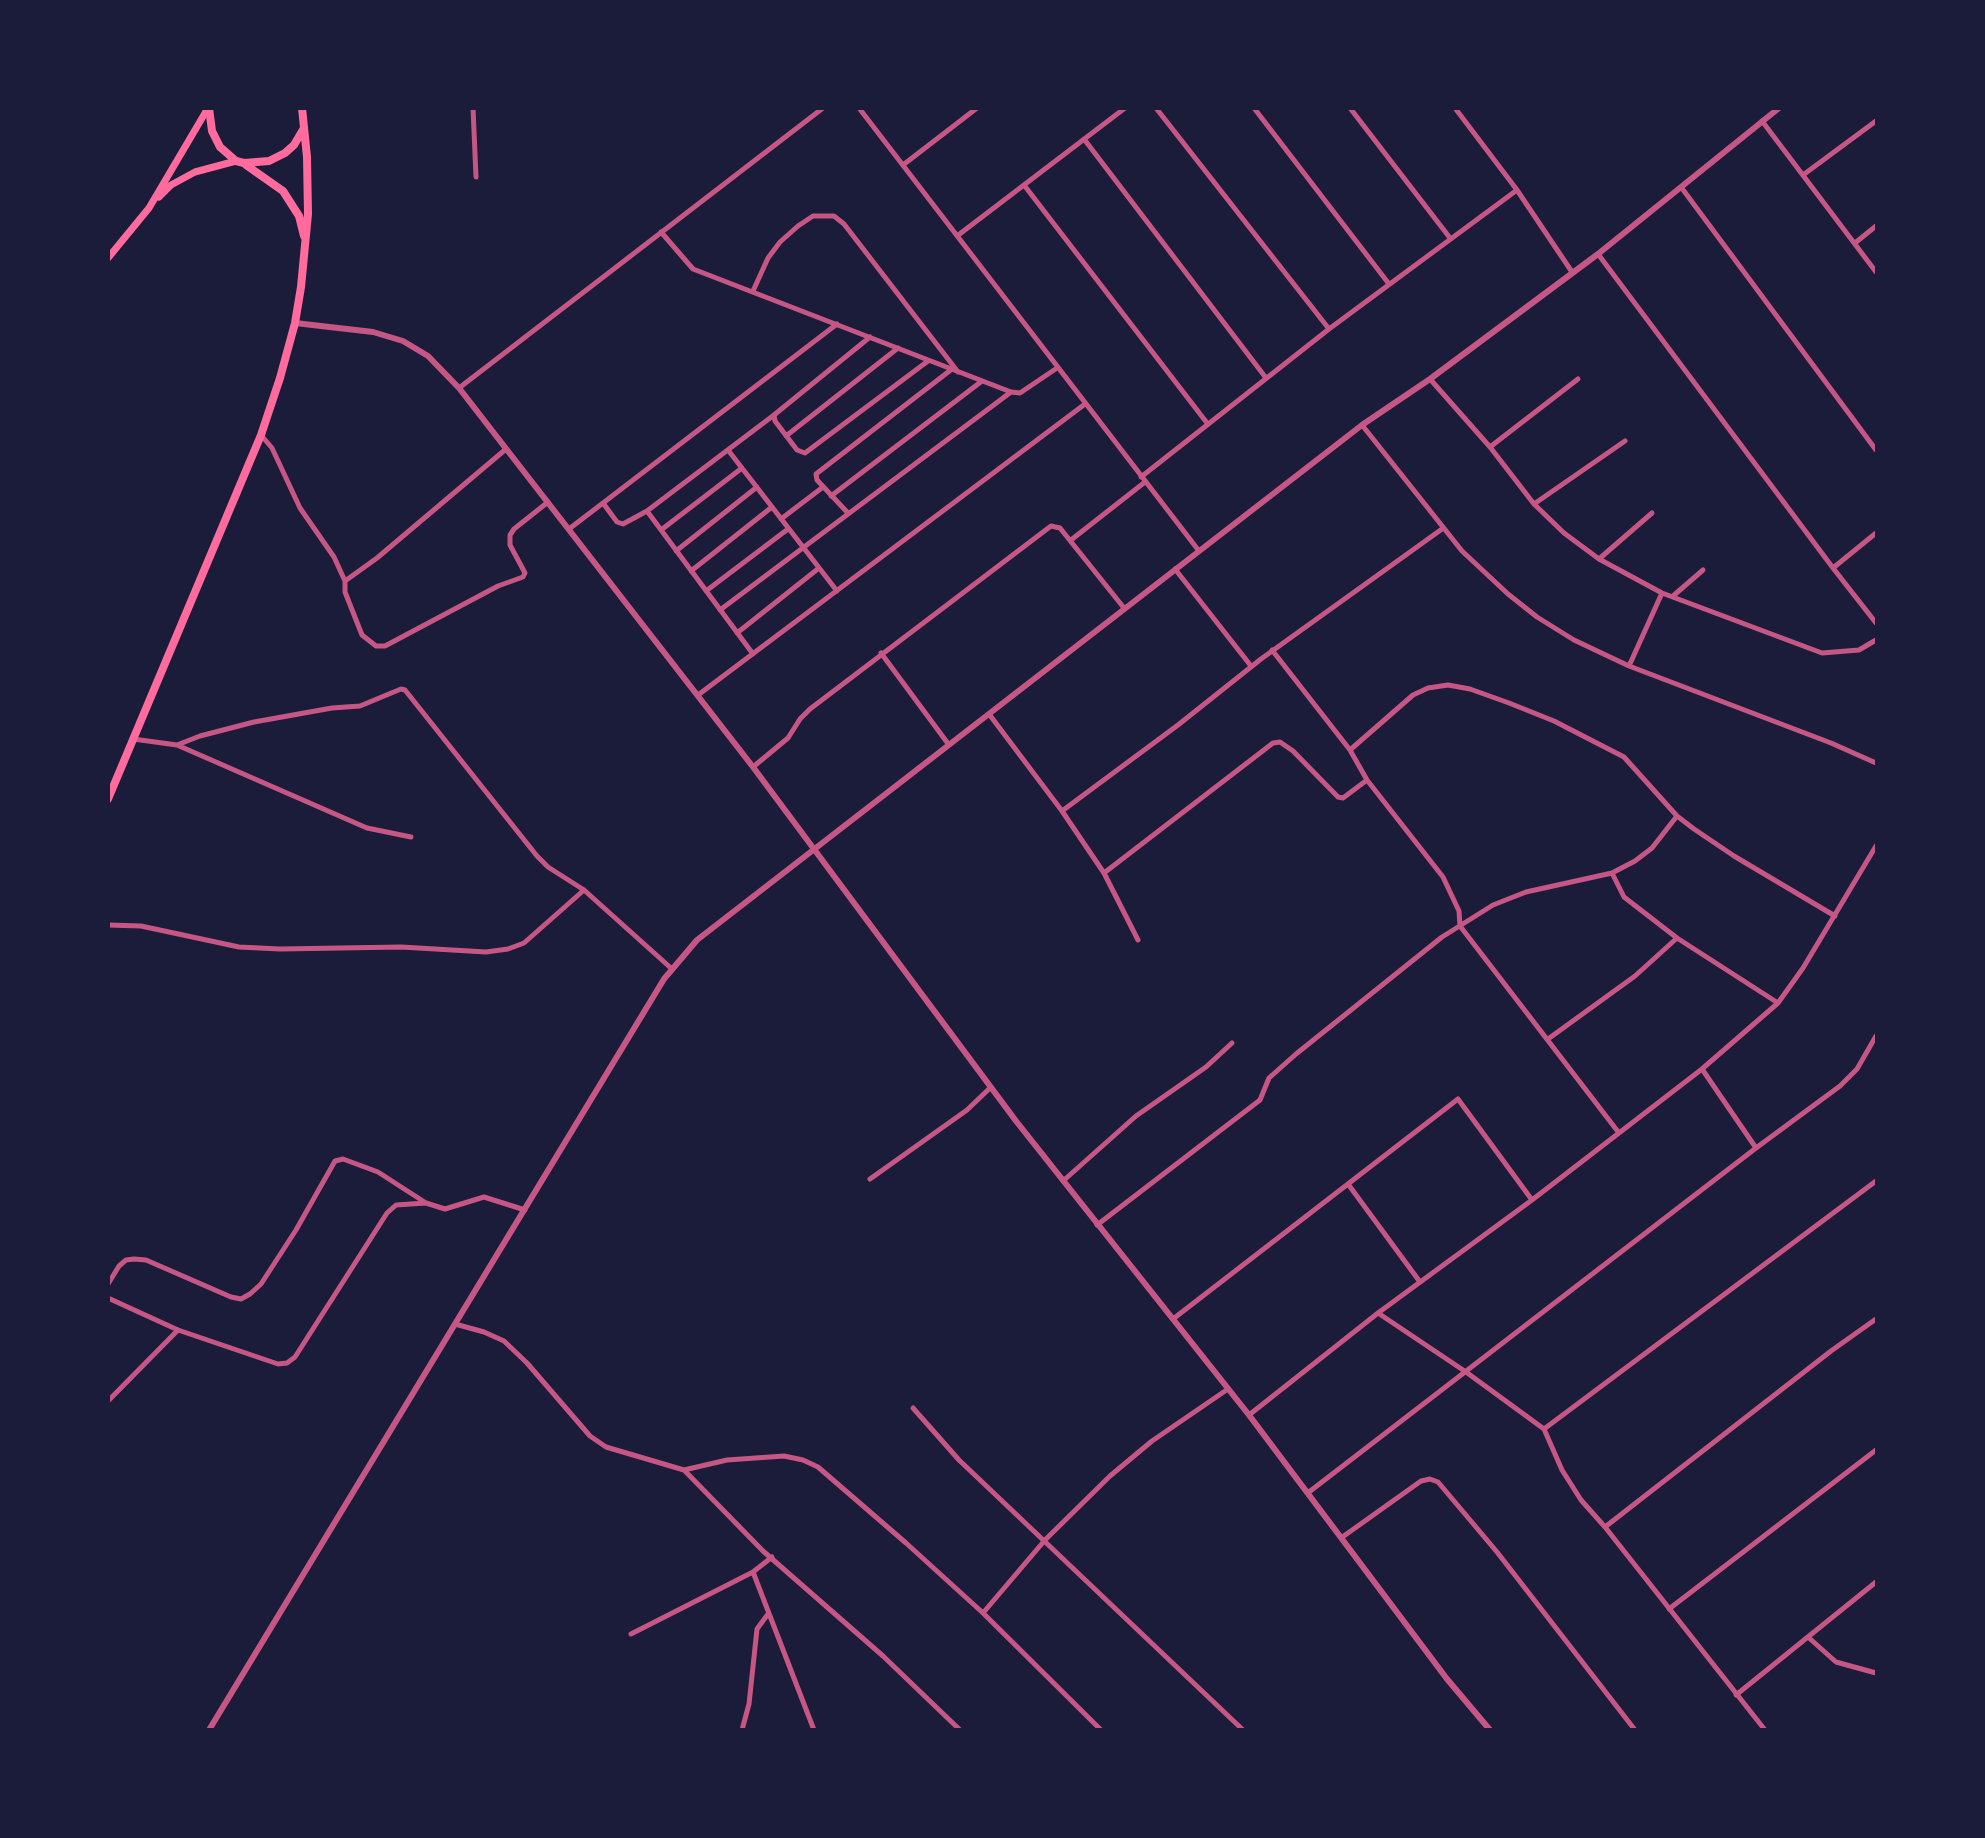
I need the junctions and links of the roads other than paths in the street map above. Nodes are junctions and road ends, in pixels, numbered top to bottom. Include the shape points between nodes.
1 (208, 108) edge
2 (302, 108) edge
3 (473, 108) edge
4 (823, 108) edge
5 (859, 108) edge
6 (977, 108) edge
7 (1125, 108) edge
8 (1156, 108) edge
9 (1254, 108) edge
10 (1350, 108) edge
11 (1455, 108) edge
12 (1779, 108) edge
13 (968, 111) edge
14 (1762, 121) junction
15 (1877, 121) edge
16 (304, 128) junction
17 (1084, 139) junction
18 (240, 162) junction
19 (903, 165) junction
20 (1803, 175) junction
21 (476, 177) dead end
22 (1024, 186) junction
23 (1681, 187) junction
24 (1517, 190) junction
25 (149, 208) junction
26 (1877, 226) edge
27 (661, 232) junction
28 (957, 236) junction
29 (1450, 238) junction
30 (306, 242) junction
31 (1855, 243) junction
32 (1598, 254) junction
33 (108, 258) edge
34 (1572, 272) junction
35 (1877, 272) edge
36 (1389, 284) junction
37 (753, 291) junction
38 (295, 323) junction
39 (837, 324) junction
40 (1329, 329) junction
41 (870, 337) junction
42 (898, 348) junction
43 (928, 360) junction
44 (1057, 368) junction
45 (955, 371) junction
46 (1266, 378) junction
47 (1430, 379) junction
48 (1577, 379) dead end
49 (982, 381) junction
50 (460, 388) junction
51 (1011, 391) junction
52 (1085, 404) junction
53 (775, 415) junction
54 (1207, 424) junction
55 (1362, 425) junction
56 (261, 435) junction
57 (786, 436) junction
58 (1625, 441) dead end
59 (1490, 447) junction
60 (506, 449) junction
61 (728, 450) junction
62 (1877, 450) edge
63 (742, 468) junction
64 (1143, 480) junction
65 (757, 487) junction
66 (823, 487) junction
67 (831, 496) junction
68 (548, 502) junction
69 (603, 503) junction
70 (1534, 504) junction
71 (772, 506) junction
72 (647, 511) junction
73 (847, 513) junction
74 (1652, 513) dead end
75 (781, 519) junction
76 (1442, 528) junction
77 (569, 529) junction
78 (788, 529) junction
79 (661, 530) junction
80 (1877, 533) edge
81 (1071, 541) junction
82 (802, 547) junction
83 (676, 551) junction
84 (1199, 551) junction
85 (1599, 559) junction
86 (818, 568) junction
87 (1833, 568) junction
88 (1175, 569) junction
89 (1703, 570) dead end
90 (691, 571) junction
91 (345, 581) junction
92 (706, 591) junction
93 (837, 591) junction
94 (1662, 593) junction
95 (1674, 596) junction
96 (1124, 608) junction
97 (720, 610) junction
98 (1877, 623) edge
99 (737, 633) junction
100 (1877, 640) edge
101 (1272, 650) junction
102 (881, 653) junction
103 (753, 654) junction
104 (1251, 666) junction
105 (1629, 666) junction
106 (698, 695) junction
107 (989, 714) junction
108 (133, 739) junction
109 (177, 745) junction
110 (949, 745) junction
111 (1350, 750) junction
112 (1877, 763) edge
113 (753, 767) junction
114 (1367, 780) junction
115 (108, 799) edge
116 (1062, 811) junction
117 (1677, 816) junction
118 (411, 837) dead end
119 (1877, 846) edge
120 (813, 849) junction
121 (1874, 856) edge
122 (1104, 873) junction
123 (1612, 873) junction
124 (584, 890) junction
125 (1835, 916) junction
126 (108, 925) edge
127 (1460, 926) junction
128 (1677, 938) junction
129 (1138, 940) dead end
130 (673, 969) junction
131 (1778, 1003) junction
132 (1877, 1036) edge
133 (1548, 1039) junction
134 (1232, 1043) dead end
135 (1702, 1069) junction
136 (991, 1087) junction
137 (1619, 1133) junction
138 (1756, 1148) junction
139 (870, 1179) dead end
140 (1063, 1181) junction
141 (1877, 1181) edge
142 (1348, 1184) junction
143 (1532, 1200) junction
144 (426, 1203) junction
145 (525, 1210) junction
146 (1097, 1225) junction
147 (1420, 1282) junction
148 (108, 1284) edge
149 (108, 1298) edge
150 (1378, 1313) junction
151 (1173, 1319) junction
152 (1877, 1319) edge
153 (455, 1324) junction
154 (178, 1330) junction
155 (1466, 1372) junction
156 (1227, 1389) junction
157 (108, 1401) edge
158 (913, 1408) dead end
159 (1249, 1415) junction
160 (1544, 1429) junction
161 (1877, 1450) edge
162 (684, 1470) junction
163 (1309, 1492) junction
164 (1605, 1527) junction
165 (1341, 1538) junction
166 (1045, 1540) junction
167 (772, 1557) junction
168 (753, 1572) junction
169 (1877, 1582) edge
170 (1669, 1609) junction
171 (983, 1613) junction
172 (768, 1614) junction
173 (631, 1634) dead end
174 (1808, 1637) junction
175 (1877, 1673) edge
176 (1736, 1695) junction
177 (209, 1730) edge
178 (742, 1730) edge
179 (814, 1730) edge
180 (960, 1730) edge
181 (1101, 1730) edge
182 (1243, 1730) edge
183 (1490, 1730) edge
184 (1635, 1730) edge
185 (1765, 1730) edge

1 - 18 highway via 215,140
1 - 25 main road
2 - 16 highway
3 - 21 street
4 - 27 street
5 - 19 street
6 - 13 street
7 - 17 street
8 - 40 street
9 - 36 street
10 - 29 street
11 - 24 street
12 - 14 street
13 - 19 street
14 - 20 street
14 - 23 street
15 - 20 street
16 - 18 highway via 294,145 275,159
16 - 30 highway
17 - 22 street
17 - 46 street
18 - 25 main road via 184,177
18 - 30 highway via 272,181 291,201
19 - 28 street
20 - 31 street
22 - 28 street
22 - 54 street
23 - 32 street
23 - 62 street
24 - 29 street
24 - 34 street
25 - 33 main road
26 - 31 street
27 - 37 street via 692,269
27 - 50 street
28 - 44 street
29 - 36 street
30 - 38 highway
31 - 35 street
32 - 34 street
32 - 87 street
34 - 47 street
36 - 40 street
37 - 39 street
37 - 45 street via 780,242 813,216 834,216 844,223
38 - 50 street via 373,332 403,341 428,356
38 - 56 highway
39 - 41 street
39 - 69 street
40 - 46 street
41 - 42 street
41 - 53 street
42 - 43 street
42 - 57 street
43 - 45 street
43 - 57 street via 806,453 797,450
44 - 51 street via 1026,390
44 - 52 street
45 - 49 street
45 - 66 street via 820,470 816,477
46 - 54 street
47 - 55 street
47 - 59 street
48 - 59 street
49 - 51 street
49 - 67 street
50 - 60 street
51 - 73 street
52 - 64 street
52 - 93 street
53 - 57 street
53 - 61 street
54 - 64 street
55 - 76 street
55 - 84 street
56 - 91 street
56 - 108 highway
58 - 70 street
59 - 70 street
60 - 68 street
60 - 91 street
61 - 63 street
61 - 72 street
63 - 65 street
63 - 79 street
64 - 81 street
64 - 84 street
65 - 71 street
65 - 83 street
66 - 67 street
66 - 75 street
67 - 73 street
68 - 77 street
68 - 91 street via 510,535 523,577 385,646 376,646 362,635
69 - 72 street via 623,524
69 - 77 street
70 - 85 street
71 - 75 street
71 - 90 street
72 - 79 street
73 - 82 street
74 - 85 street
75 - 78 street
76 - 101 street
76 - 105 street via 1480,570 1537,617
77 - 106 street
78 - 82 street
78 - 92 street
79 - 83 street
80 - 87 street
81 - 96 street
81 - 102 street via 1056,525 1046,528
82 - 86 street
82 - 97 street
83 - 90 street
84 - 88 street
85 - 94 street
86 - 93 street
86 - 99 street
87 - 98 street
88 - 96 street
88 - 104 street
89 - 95 street
90 - 92 street
92 - 97 street
93 - 103 street
94 - 95 street
94 - 105 street
95 - 100 street via 1822,653 1859,650
96 - 107 street
97 - 99 street
99 - 103 street
101 - 104 street
101 - 111 street
102 - 110 street
102 - 113 street via 810,709 788,738
103 - 106 street
104 - 116 street
105 - 112 street
106 - 113 street
107 - 110 street
107 - 116 street
108 - 109 street
108 - 115 highway
109 - 118 street via 367,828
109 - 124 street via 254,722 360,706 405,690 537,856
110 - 120 street
111 - 114 street
111 - 117 street via 1413,695 1448,685 1554,721 1624,757
113 - 120 street
114 - 122 street via 1338,797 1293,751 1280,742 1273,743
114 - 127 street via 1443,877
116 - 122 street
117 - 123 street via 1652,848
117 - 125 street
119 - 121 street
120 - 130 street via 697,940
120 - 136 street
121 - 125 street
122 - 129 street
123 - 127 street via 1526,892 1493,905
123 - 128 street via 1624,897
124 - 126 street via 524,943 486,952 239,947 141,926
124 - 130 street
125 - 131 street
127 - 133 street
127 - 146 street via 1296,1054 1269,1078 1260,1100
128 - 131 street
128 - 133 street via 1635,976
130 - 145 street
131 - 135 street
132 - 138 street via 1857,1069 1840,1086
133 - 137 street
134 - 140 street via 1136,1116
135 - 137 street
135 - 138 street
136 - 139 street via 967,1110
136 - 140 street
137 - 143 street
138 - 155 street
140 - 146 street
141 - 160 street
142 - 143 street via 1458,1099
142 - 147 street
142 - 151 street
143 - 147 street
144 - 145 street via 445,1209 484,1197
144 - 148 street via 379,1172 343,1159 335,1161 261,1284 241,1299 146,1260 126,1260
144 - 154 street via 397,1205 387,1213 287,1363 278,1364
145 - 153 street
146 - 151 street
147 - 150 street
149 - 154 street
150 - 155 street
150 - 159 street
151 - 156 street
152 - 164 street
153 - 162 street via 504,1341 590,1436 606,1447
153 - 177 street
154 - 157 street
155 - 160 street
155 - 163 street
156 - 159 street
156 - 166 street via 1152,1441
158 - 166 street via 959,1460
159 - 163 street
160 - 164 street via 1568,1480
161 - 170 street
162 - 167 street
162 - 171 street via 727,1460 784,1456 818,1467
163 - 165 street
164 - 170 street
165 - 183 street
165 - 184 street via 1421,1481 1438,1482
166 - 171 street
166 - 182 street
167 - 168 street
167 - 180 street
168 - 172 street
168 - 173 street
169 - 174 street
170 - 176 street
171 - 181 street
172 - 178 street via 757,1629 750,1703
172 - 179 street
174 - 175 street via 1836,1662
174 - 176 street
176 - 185 street

